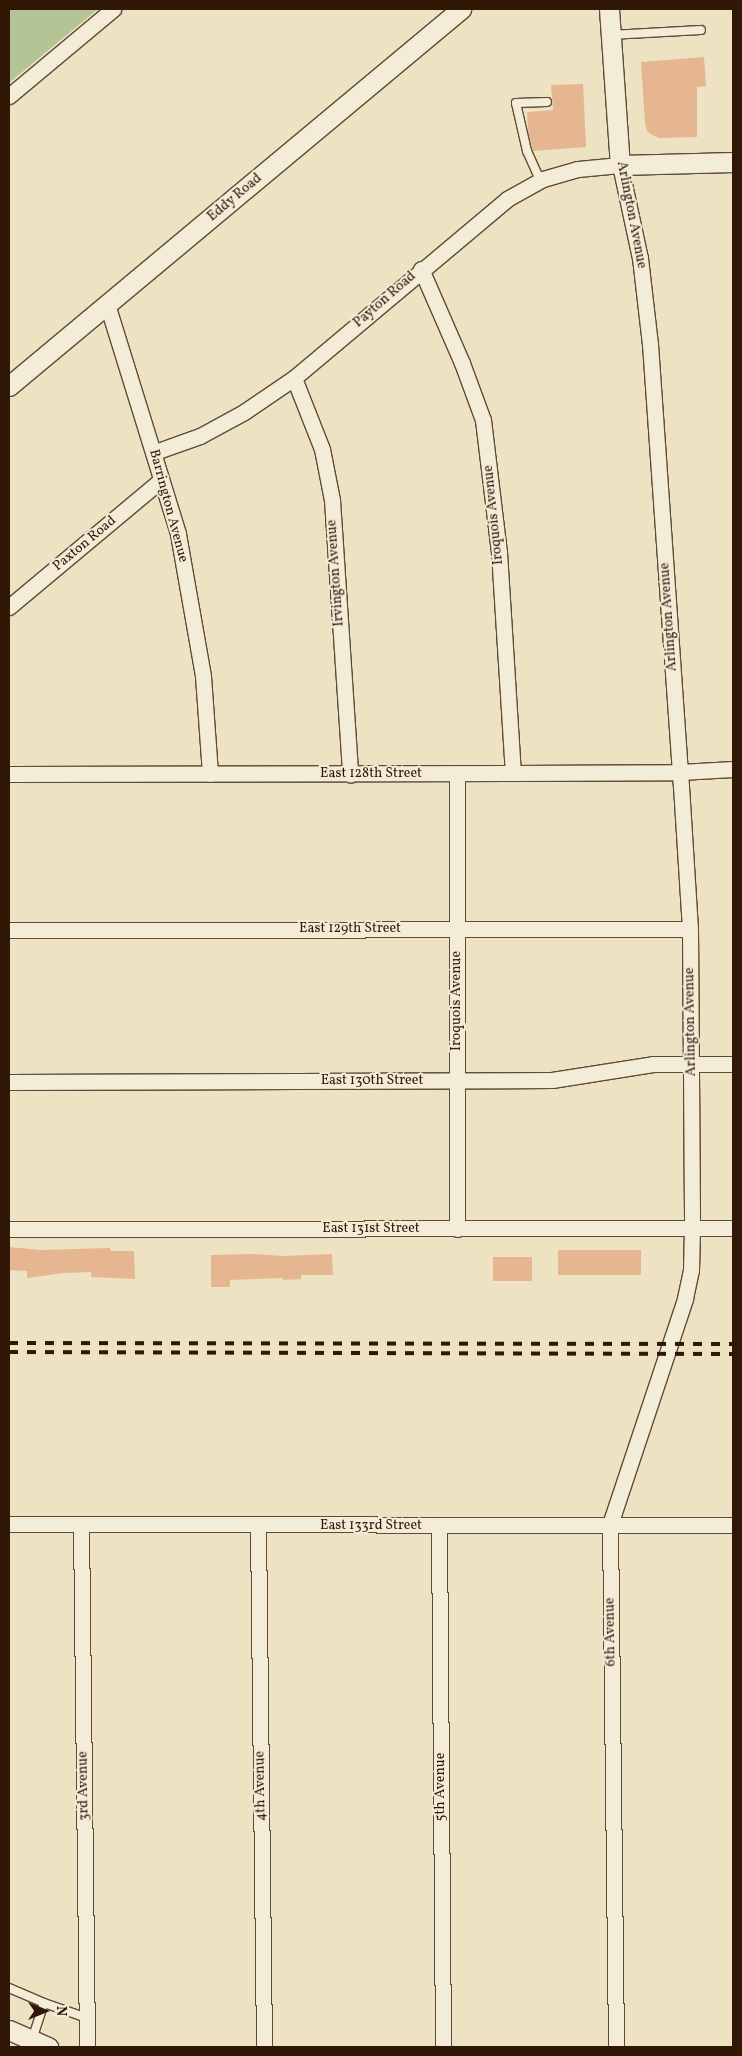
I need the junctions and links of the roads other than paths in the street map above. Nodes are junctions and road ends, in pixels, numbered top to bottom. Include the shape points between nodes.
1 (113, 9) edge
2 (461, 9) edge
3 (608, 9) edge
4 (701, 30) dead end
5 (610, 35) junction
6 (9, 96) edge
7 (547, 102) dead end
8 (733, 162) edge
9 (620, 165) junction
10 (540, 180) junction
11 (421, 268) junction
12 (107, 304) junction
13 (294, 378) junction
14 (9, 386) edge
15 (155, 452) junction
16 (161, 480) junction
17 (9, 607) edge
18 (733, 769) edge
19 (680, 772) junction
20 (513, 773) junction
21 (9, 774) edge
22 (210, 774) junction
23 (350, 774) junction
24 (457, 774) junction
25 (457, 929) junction
26 (690, 929) junction
27 (9, 930) edge
28 (692, 1064) junction
29 (733, 1064) edge
30 (457, 1081) junction
31 (9, 1082) edge
32 (733, 1228) edge
33 (9, 1229) edge
34 (457, 1229) junction
35 (692, 1229) junction
36 (9, 1524) edge
37 (81, 1524) junction
38 (610, 1525) junction
39 (258, 1526) junction
40 (439, 1526) junction
41 (733, 1526) edge
42 (9, 1988) edge
43 (44, 2003) junction
44 (87, 2018) junction
45 (9, 2030) edge
46 (40, 2044) edge
47 (87, 2047) edge
48 (264, 2047) edge
49 (443, 2047) edge
50 (616, 2047) edge

1 - 6 street
2 - 12 street, Eddy Road
3 - 5 street, Arlington Avenue
4 - 5 lane
5 - 9 street, Arlington Avenue
7 - 10 lane via 516,103 527,151
8 - 9 street
9 - 10 street, Payton Road via 578,169
9 - 19 street, Arlington Avenue via 640,258 650,344
10 - 11 street, Payton Road via 507,198
11 - 13 street, Payton Road
11 - 20 street, Iroquois Avenue via 483,420 499,552
12 - 14 street, Eddy Road
12 - 15 street, Barrington Avenue
13 - 15 street, Payton Road via 244,412 200,436
13 - 23 street, Irvington Avenue via 322,449 332,500
15 - 16 street, Barrington Avenue
16 - 17 street, Paxton Road
16 - 22 street, Barrington Avenue via 178,534 204,676
18 - 19 street, East 128th Street
19 - 20 street, East 128th Street
19 - 26 street, Arlington Avenue
20 - 24 street, East 128th Street
21 - 22 street, East 128th Street
22 - 23 street, East 128th Street
23 - 24 street, East 128th Street
24 - 25 street, Iroquois Avenue
25 - 26 street, East 129th Street
25 - 27 street, East 129th Street
25 - 30 street, Iroquois Avenue
26 - 28 street, Arlington Avenue
28 - 29 street, East 130th Street
28 - 30 street, East 130th Street via 653,1064 552,1080
28 - 35 street, Arlington Avenue
30 - 31 street, East 130th Street
30 - 34 street, Iroquois Avenue
32 - 35 street, East 131st Street
33 - 34 street, East 131st Street
34 - 35 street, East 131st Street
35 - 38 street, 6th Avenue via 691,1270 685,1299
36 - 37 street, East 133rd Street
37 - 39 street, East 133rd Street
37 - 44 street, 3rd Avenue
38 - 40 street, East 133rd Street
38 - 41 street, East 133rd Street
38 - 50 street, 6th Avenue
39 - 40 street, East 133rd Street
39 - 48 street, 4th Avenue
40 - 49 street, 5th Avenue
42 - 43 lane
43 - 44 lane
43 - 46 lane
44 - 47 street, 3rd Avenue
45 - 46 street

